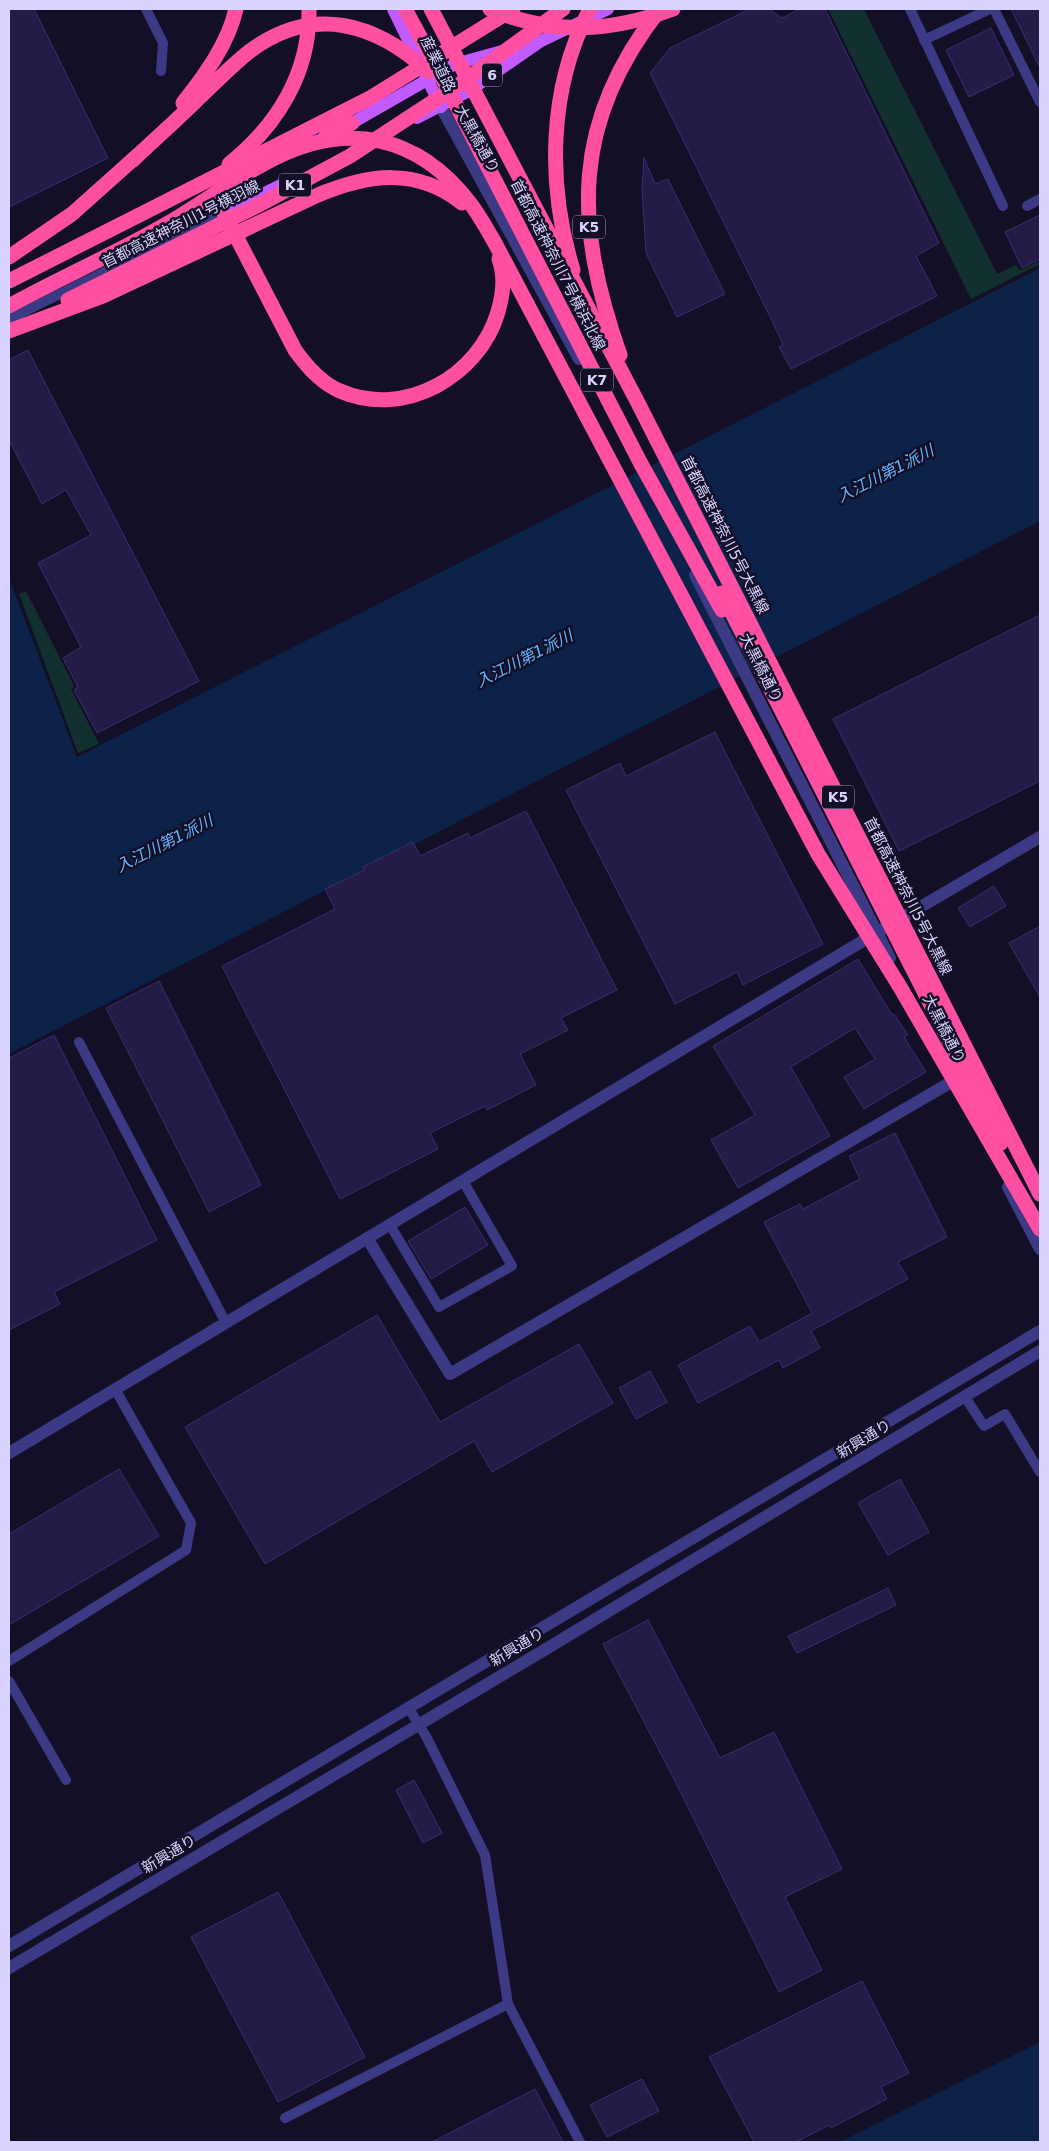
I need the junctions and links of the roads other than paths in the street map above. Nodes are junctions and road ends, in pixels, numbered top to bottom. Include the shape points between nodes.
1 (146, 9) edge
2 (236, 9) edge
3 (309, 9) edge
4 (393, 9) edge
5 (405, 9) edge
6 (430, 9) edge
7 (490, 9) edge
8 (512, 9) edge
9 (564, 9) edge
10 (590, 9) edge
11 (608, 9) edge
12 (660, 9) edge
13 (673, 9) edge
14 (910, 9) edge
15 (990, 9) edge
16 (994, 9) edge
17 (924, 40) junction
18 (541, 41) junction
19 (455, 64) junction
20 (161, 71) dead end
21 (427, 80) junction
22 (469, 91) junction
23 (1040, 102) edge
24 (441, 107) junction
25 (352, 123) junction
26 (133, 160) junction
27 (1040, 199) edge
28 (1003, 206) dead end
29 (1027, 206) dead end
30 (536, 212) junction
31 (224, 213) junction
32 (9, 258) edge
33 (9, 282) edge
34 (32, 294) junction
35 (9, 297) edge
36 (9, 306) edge
37 (9, 320) edge
38 (9, 331) edge
39 (637, 401) junction
40 (800, 746) junction
41 (1040, 837) edge
42 (900, 919) junction
43 (876, 933) junction
44 (79, 1042) dead end
45 (953, 1081) junction
46 (463, 1181) junction
47 (1040, 1194) edge
48 (1040, 1200) edge
49 (1040, 1220) edge
50 (390, 1225) junction
51 (1040, 1229) edge
52 (367, 1238) junction
53 (1040, 1249) edge
54 (226, 1323) junction
55 (1040, 1331) edge
56 (1040, 1351) edge
57 (1024, 1360) junction
58 (1040, 1363) edge
59 (115, 1389) junction
60 (965, 1397) junction
61 (9, 1453) edge
62 (1040, 1472) edge
63 (9, 1661) edge
64 (9, 1681) edge
65 (408, 1707) junction
66 (419, 1724) junction
67 (66, 1780) dead end
68 (9, 1946) edge
69 (9, 1968) edge
70 (508, 2004) junction
71 (285, 2118) dead end
72 (580, 2142) edge

1 - 20 lane via 163,43
2 - 26 highway via 223,42 205,73
3 - 34 highway via 307,36 298,73 281,109 254,143 192,192
4 - 21 main road, 産業道路
5 - 40 highway, 首都高速神奈川7号横浜北線 / K7 via 640,462
6 - 19 main road, 産業道路
6 - 30 highway, 首都高速神奈川7号横浜北線 / K7
7 - 13 highway via 541,25 594,28 626,24
8 - 33 highway, 首都高速神奈川1号横羽線 via 348,110
9 - 38 highway, 首都高速神奈川1号横羽線 / K1 via 457,86 350,156
10 - 40 highway, K5 via 564,74 557,113 555,144 560,204 572,266 605,357
11 - 18 main road, 産業道路 / 6
12 - 39 highway, K5 via 632,48 609,91 594,139 588,186 590,236 598,284
14 - 17 lane
15 - 17 lane
16 - 23 lane
17 - 28 lane
18 - 19 main road, 産業道路 / 6
18 - 22 main road, 産業道路 / 6
19 - 21 main road
19 - 22 street, 大黒橋通り
21 - 24 main road, 産業道路
21 - 25 main road
22 - 24 main road, 産業道路 / 6
22 - 42 street, 大黒橋通り via 819,756
24 - 31 main road
24 - 43 street, 大黒橋通り via 639,468
25 - 33 lane via 322,131
25 - 35 highway
26 - 30 highway via 227,70 263,42 299,27 345,26 390,41 442,85 484,132
26 - 32 highway via 72,214
27 - 29 lane
30 - 39 highway, 首都高速神奈川7号横浜北線 / K7
31 - 37 lane
31 - 38 highway via 295,350 315,374 340,391 373,398 406,396 437,386 462,369 490,334 502,293 501,264 490,238 463,204 439,187 407,178 375,178 334,189 103,296
34 - 36 highway
34 - 51 highway via 148,235 257,167 311,144 352,138 381,141 424,158 449,179 470,203 496,244 818,854 900,987
39 - 47 highway, 首都高速神奈川5号大黒線 / K5
40 - 49 highway, 首都高速神奈川5号大黒線 / K5
41 - 42 street
42 - 43 street
42 - 48 street, 大黒橋通り
43 - 45 street, 大黒橋通り
43 - 46 street
44 - 54 lane
45 - 52 street via 450,1374
45 - 53 street, 大黒橋通り
46 - 50 street
46 - 50 lane via 512,1266 439,1307
50 - 52 street
52 - 54 street
54 - 59 street
55 - 65 street, 新興通り
56 - 57 street, 新興通り
57 - 58 street
57 - 60 street, 新興通り
59 - 61 street
59 - 63 lane via 191,1523 186,1550
60 - 62 lane via 984,1426 1005,1414
60 - 66 street, 新興通り
64 - 67 lane
65 - 66 lane
65 - 68 street, 新興通り
66 - 69 street, 新興通り
66 - 70 lane via 485,1855
70 - 71 lane
70 - 72 lane

